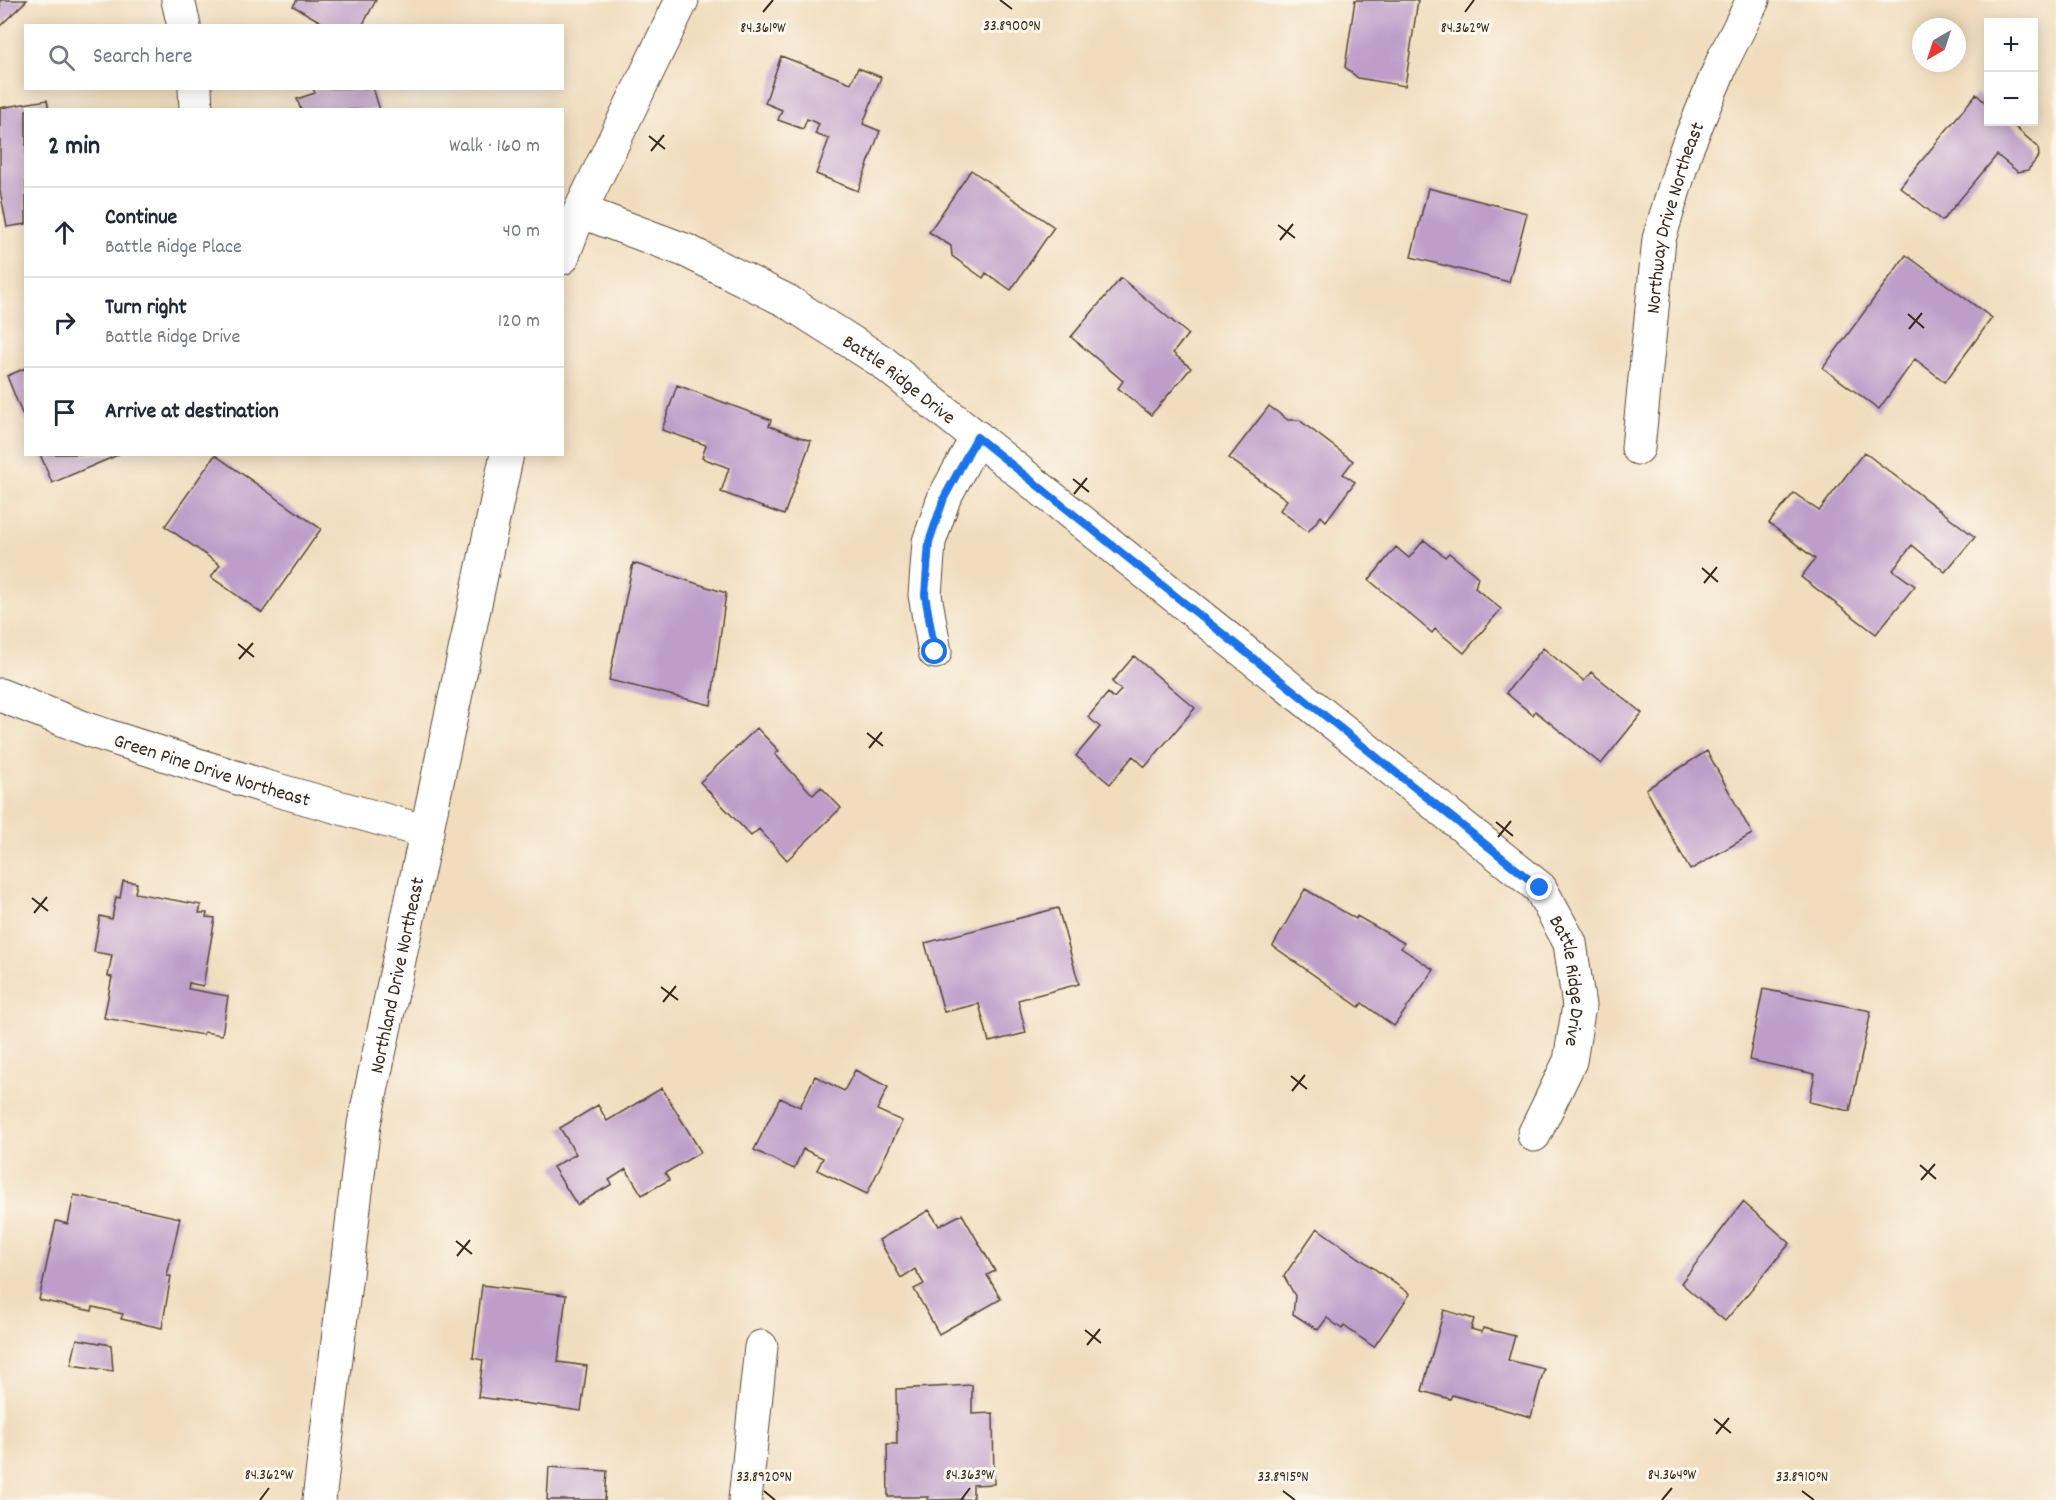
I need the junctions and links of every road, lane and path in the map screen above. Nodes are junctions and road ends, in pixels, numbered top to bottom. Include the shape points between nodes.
1 (178, 0) edge
2 (682, 0) edge
3 (1753, 0) edge
4 (184, 24) edge
5 (195, 90) edge
6 (196, 108) edge
7 (579, 211) junction
8 (564, 252) edge
9 (977, 437) junction
10 (1638, 448) dead end
11 (507, 456) edge
12 (935, 652) dead end
13 (0, 695) edge
14 (427, 832) junction
15 (1534, 1135) dead end
16 (761, 1347) dead end
17 (319, 1500) edge
18 (745, 1500) edge

1 - 4 street
2 - 7 street
3 - 10 street, Northway Drive Northeast via 1686,150 1659,239
5 - 6 street
7 - 8 street
7 - 9 street, Battle Ridge Drive via 687,251 787,301 881,361
9 - 12 street via 944,498 929,542 925,595
9 - 15 street, Battle Ridge Drive via 1540,888 1570,943 1580,1006 1570,1061
11 - 14 street, Northland Drive Northeast
13 - 14 street, Green Pine Drive Northeast via 92,731 229,775
14 - 17 street, Northland Drive Northeast via 364,1124
16 - 18 street

